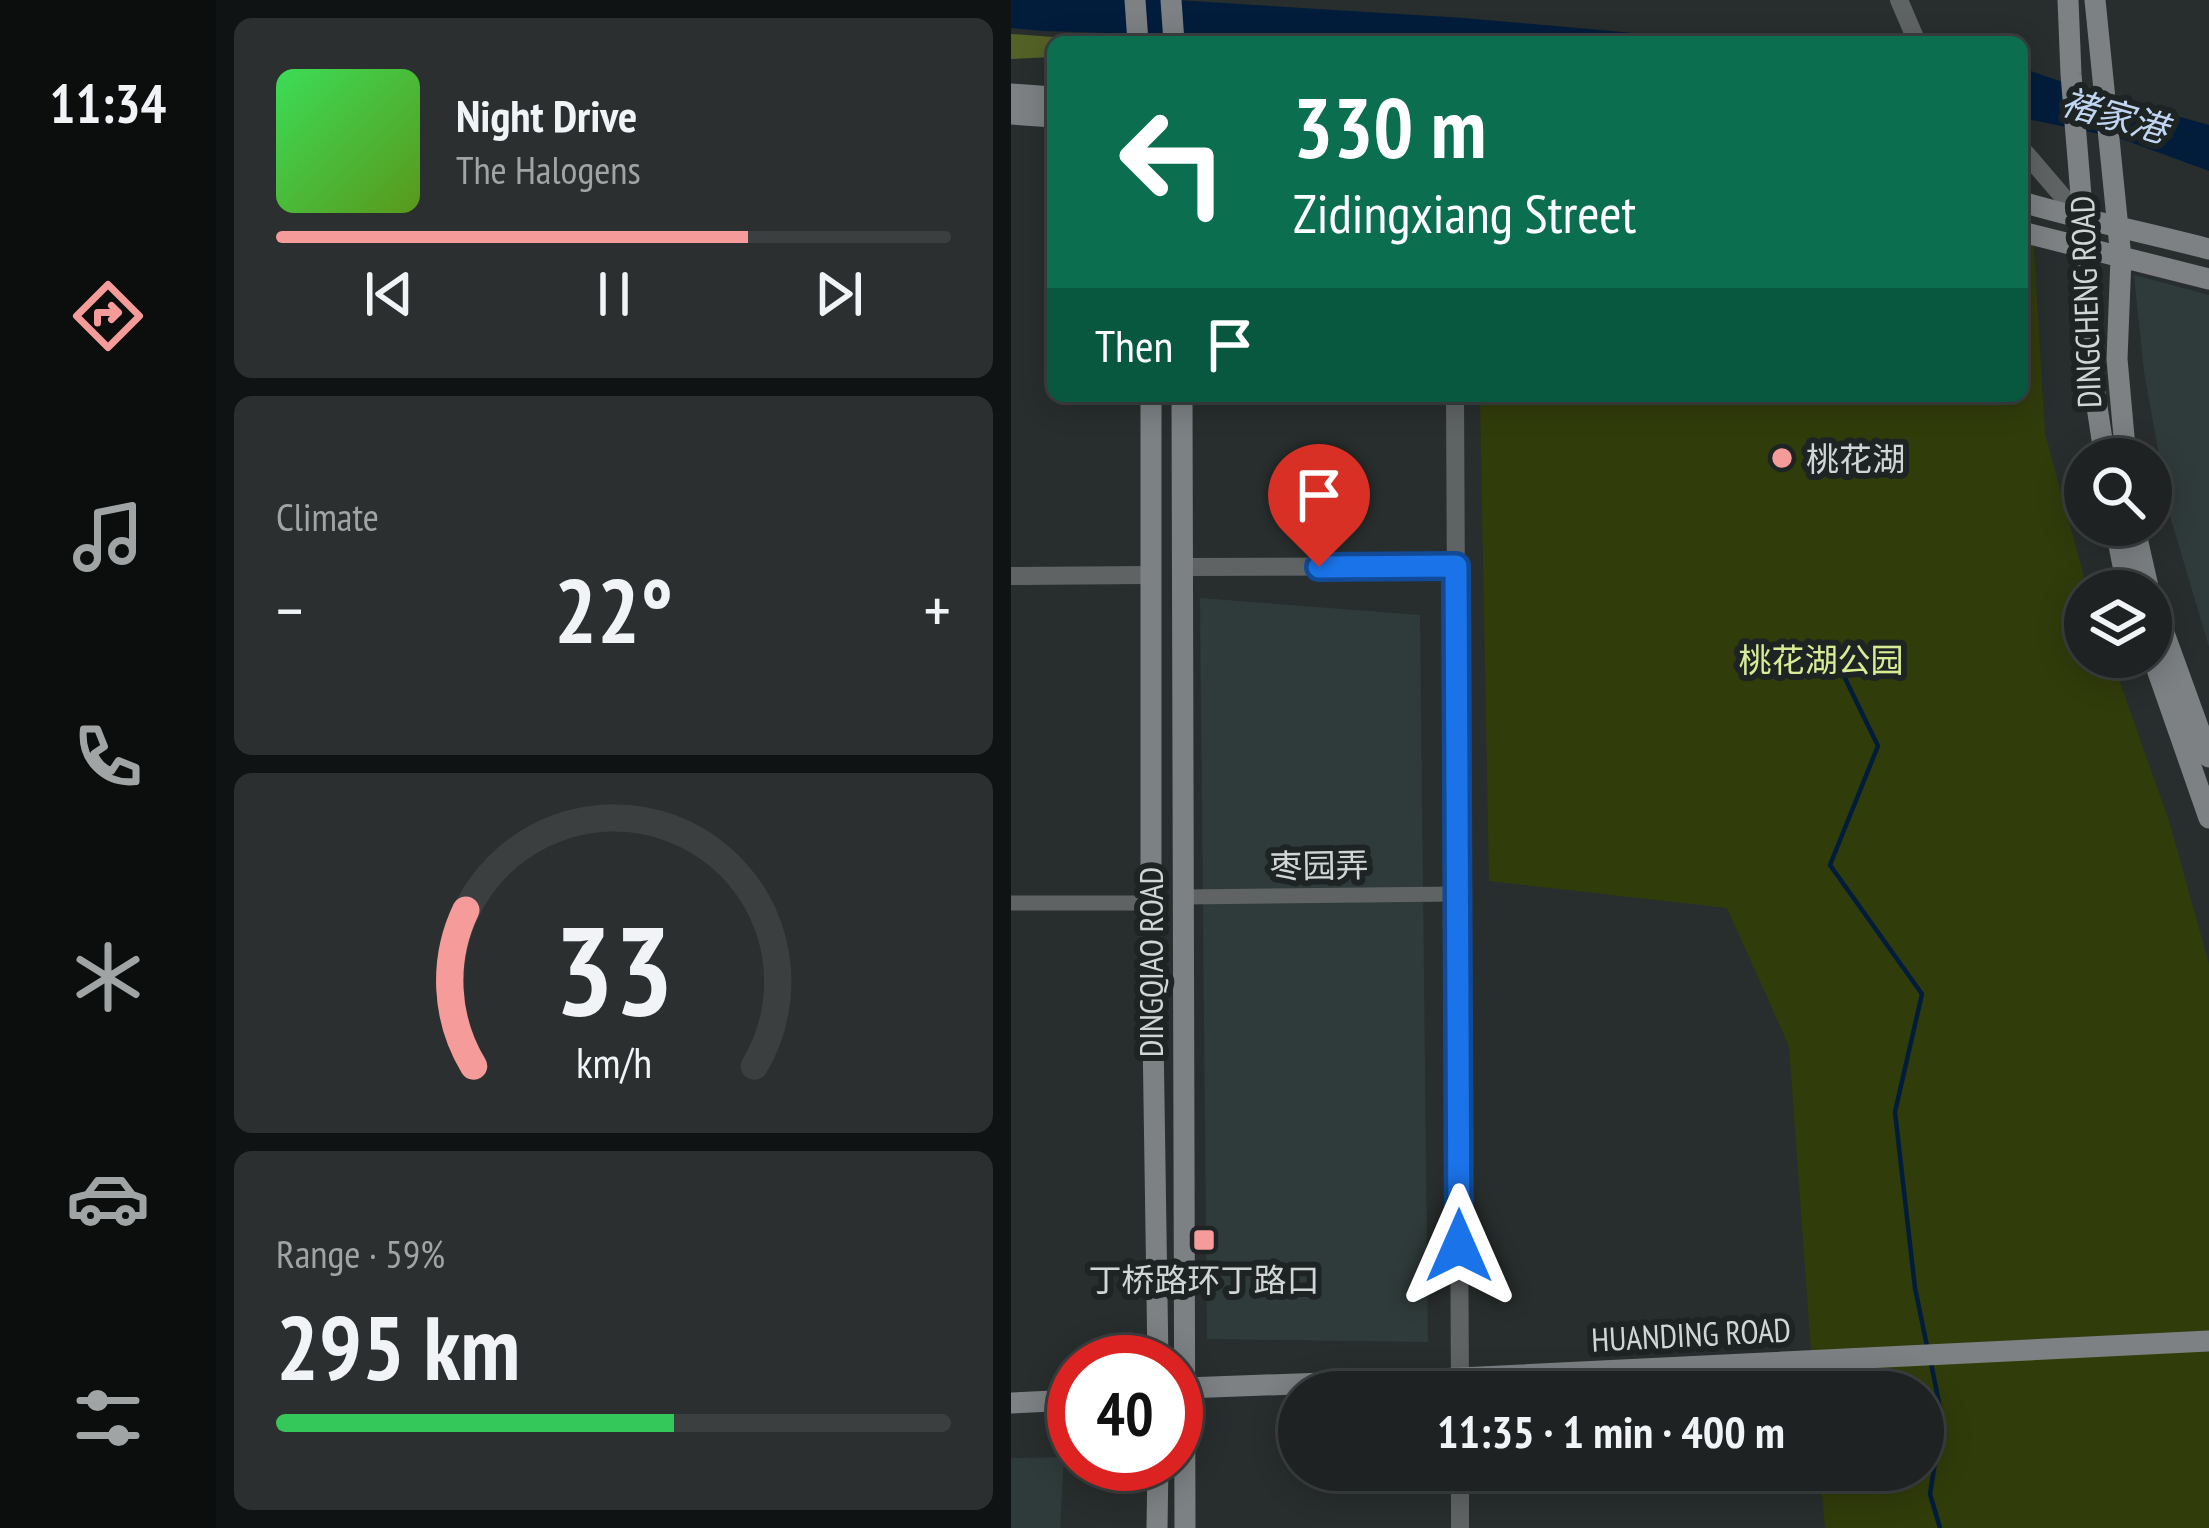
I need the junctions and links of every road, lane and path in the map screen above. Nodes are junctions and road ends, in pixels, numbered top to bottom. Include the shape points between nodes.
1 (1135, 0) edge
2 (1171, 0) edge
3 (1899, 0) edge
4 (2069, 0) edge
5 (2095, 0) edge
6 (1138, 36) edge
7 (1174, 36) edge
8 (1914, 36) edge
9 (1011, 94) edge
10 (1047, 97) edge
11 (1011, 114) edge
12 (1047, 117) edge
13 (2028, 156) edge
14 (2028, 204) edge
15 (2083, 220) junction
16 (2119, 225) junction
17 (2028, 233) edge
18 (2084, 247) junction
19 (2209, 249) edge
20 (2121, 258) junction
21 (2209, 279) edge
22 (1151, 402) edge
23 (1181, 402) edge
24 (1455, 402) edge
25 (2102, 438) edge
26 (2124, 438) edge
27 (1456, 566) junction
28 (1182, 567) junction
29 (1150, 575) junction
30 (1011, 576) edge
31 (2172, 655) edge
32 (2160, 678) edge
33 (2209, 757) edge
34 (2209, 818) edge
35 (1457, 894) junction
36 (1182, 897) junction
37 (1011, 903) edge
38 (1151, 903) junction
39 (1158, 1335) edge
40 (1181, 1335) edge
41 (2209, 1341) edge
42 (1460, 1371) edge
43 (1679, 1371) edge
44 (1278, 1388) edge
45 (1203, 1389) edge
46 (1047, 1401) edge
47 (1011, 1403) edge
48 (1158, 1491) edge
49 (1184, 1491) edge
50 (1460, 1491) edge
51 (1157, 1528) edge
52 (1185, 1528) edge
53 (1460, 1528) edge

1 - 6 main road
2 - 7 main road
3 - 8 street
4 - 15 main road, DINGCHENG ROAD
5 - 16 main road, DINGCHENG ROAD
9 - 10 main road
11 - 12 main road
13 - 15 street
14 - 15 main road
15 - 16 main road
15 - 18 main road, DINGCHENG ROAD
16 - 19 main road
16 - 20 main road, DINGCHENG ROAD
17 - 18 main road
18 - 20 main road
18 - 25 main road, DINGCHENG ROAD
20 - 21 main road
20 - 26 main road, DINGCHENG ROAD
22 - 29 main road, DINGQIAO ROAD
23 - 28 main road, DINGQIAO ROAD
24 - 27 street
27 - 28 street
27 - 35 street
28 - 36 main road, DINGQIAO ROAD
29 - 30 street
29 - 38 main road, DINGQIAO ROAD
31 - 33 main road
32 - 34 main road
35 - 36 street, 枣园弄
35 - 42 street
36 - 40 main road, DINGQIAO ROAD
37 - 38 street
38 - 39 main road, DINGQIAO ROAD
41 - 43 main road, HUANDING ROAD
44 - 45 main road, HUANDING ROAD
46 - 47 main road
48 - 51 main road
49 - 52 main road, DINGQIAO ROAD
50 - 53 street

